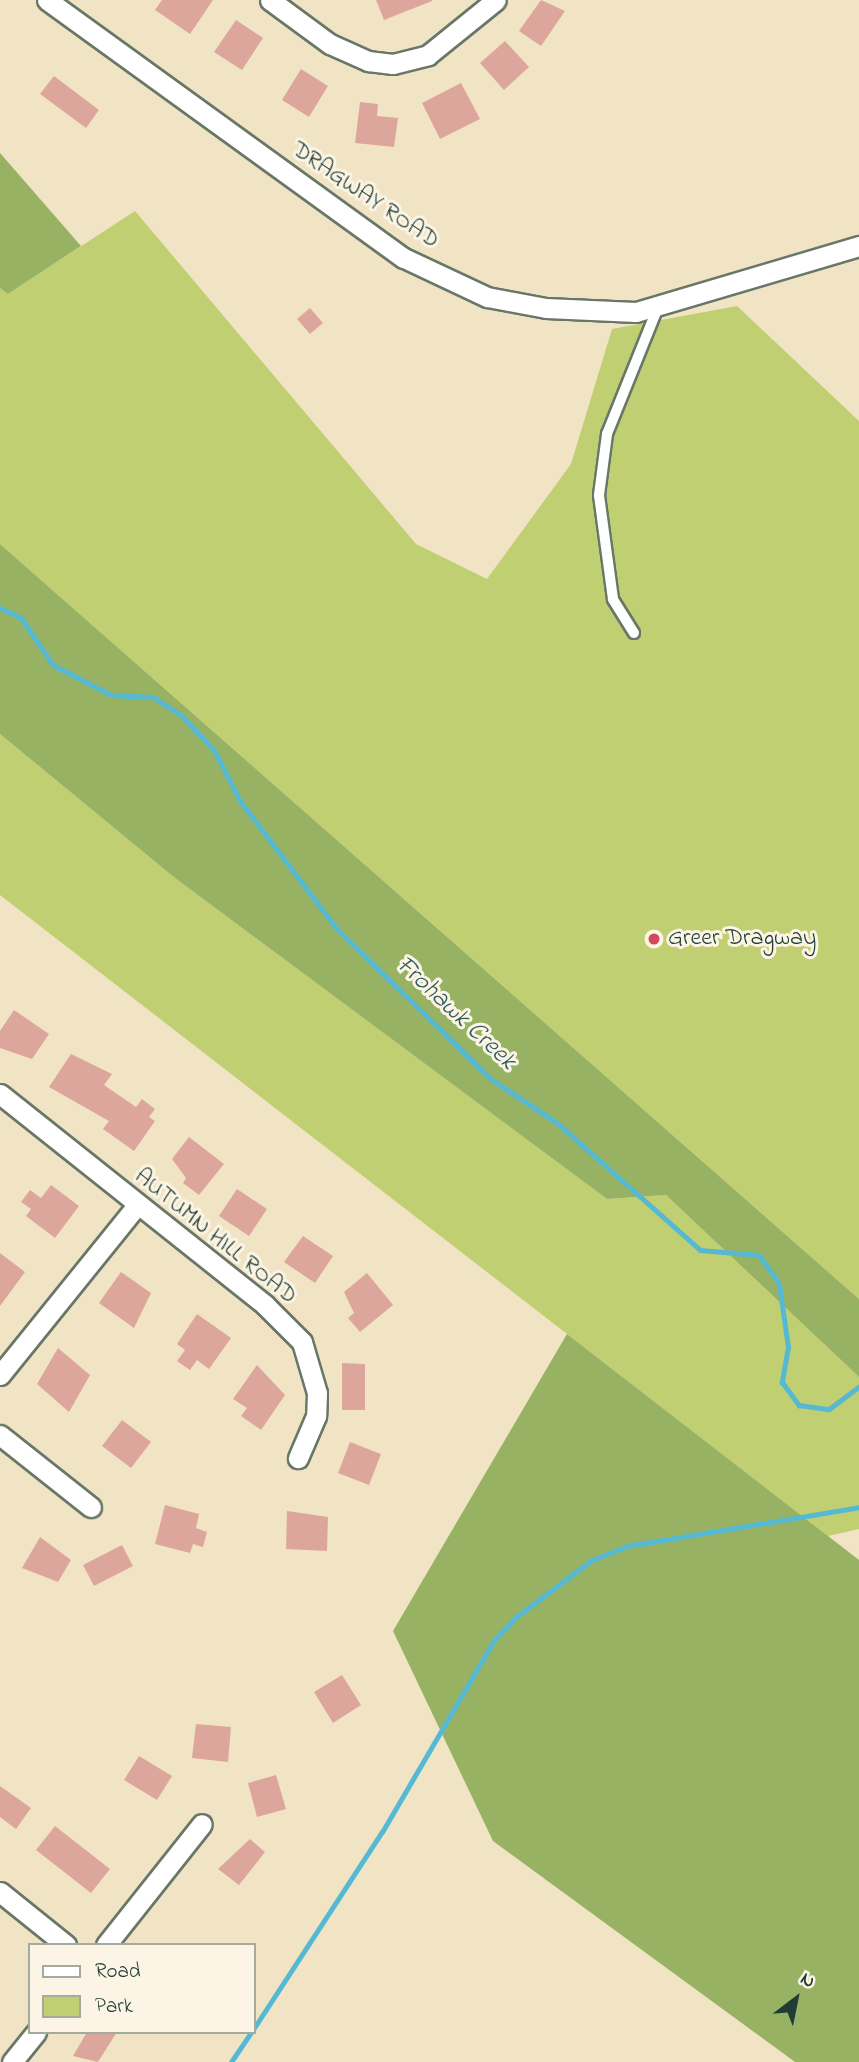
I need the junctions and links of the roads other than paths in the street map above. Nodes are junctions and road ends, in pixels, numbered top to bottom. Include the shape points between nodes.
1 (47, 0) edge
2 (270, 0) edge
3 (496, 0) edge
4 (859, 246) edge
5 (658, 307) junction
6 (634, 633) dead end
7 (0, 1094) edge
8 (137, 1205) junction
9 (0, 1375) edge
10 (0, 1435) edge
11 (298, 1458) dead end
12 (91, 1507) dead end
13 (202, 1824) dead end
14 (0, 1892) edge
15 (64, 1943) edge
16 (108, 1943) edge
17 (34, 2034) edge
18 (12, 2062) edge

1 - 5 street, DRAGWAY ROAD via 404,258 510,302 603,313
2 - 3 street via 330,44 368,61 393,64 436,50
4 - 5 street, DRAGWAY ROAD via 726,280
5 - 6 lane via 607,434 599,495 613,599
7 - 8 street, AUTUMN HILL ROAD
8 - 9 street
8 - 11 street, AUTUMN HILL ROAD via 265,1305 302,1342 315,1371 316,1404
10 - 12 street
13 - 16 street
14 - 15 street
17 - 18 street

